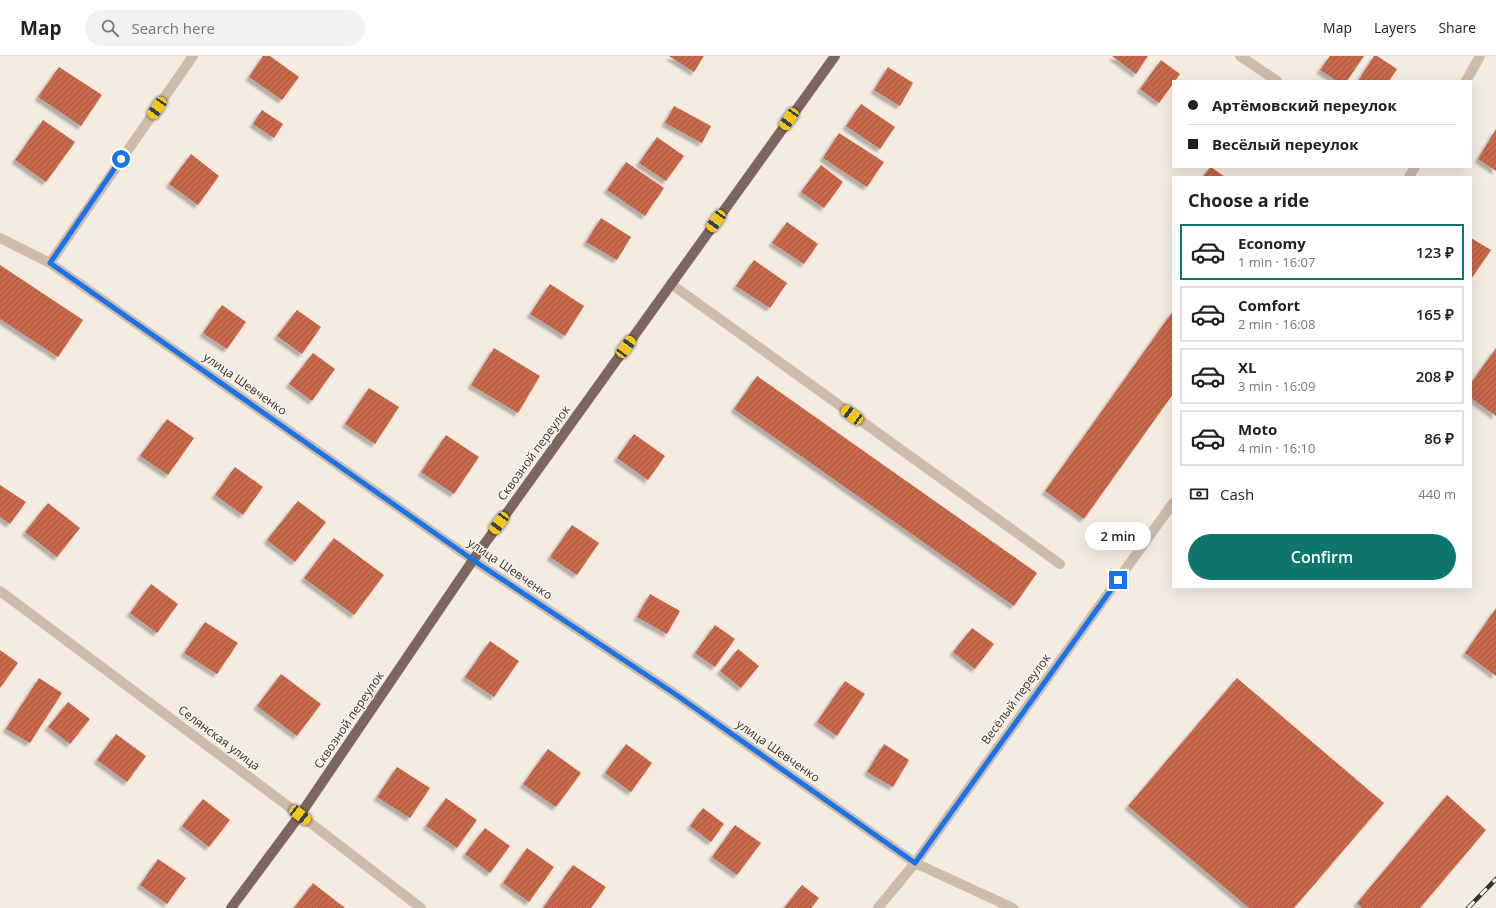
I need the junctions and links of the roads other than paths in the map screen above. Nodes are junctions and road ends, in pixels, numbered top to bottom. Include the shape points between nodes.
1 (193, 56) edge
2 (835, 56) edge
3 (1240, 56) edge
4 (1480, 56) edge
5 (1276, 80) edge
6 (1467, 80) edge
7 (0, 238) edge
8 (50, 263) junction
9 (671, 284) junction
10 (1172, 504) edge
11 (473, 560) junction
12 (1060, 564) dead end
13 (0, 591) edge
14 (300, 815) junction
15 (915, 863) junction
16 (231, 908) edge
17 (421, 908) edge
18 (878, 908) edge
19 (1013, 908) edge

1 - 8 street
2 - 9 main road, Сквозной переулок
3 - 5 street
4 - 6 street
7 - 8 street, улица Шевченко
8 - 11 street, улица Шевченко
9 - 11 main road, Сквозной переулок
9 - 12 street
10 - 15 street, Весёлый переулок
11 - 14 main road, Сквозной переулок
11 - 15 street, улица Шевченко via 675,694
13 - 14 street, Селянская улица
14 - 16 main road, Сквозной переулок
14 - 17 street, Селянская улица
15 - 18 street, Весёлый переулок
15 - 19 street, улица Шевченко

